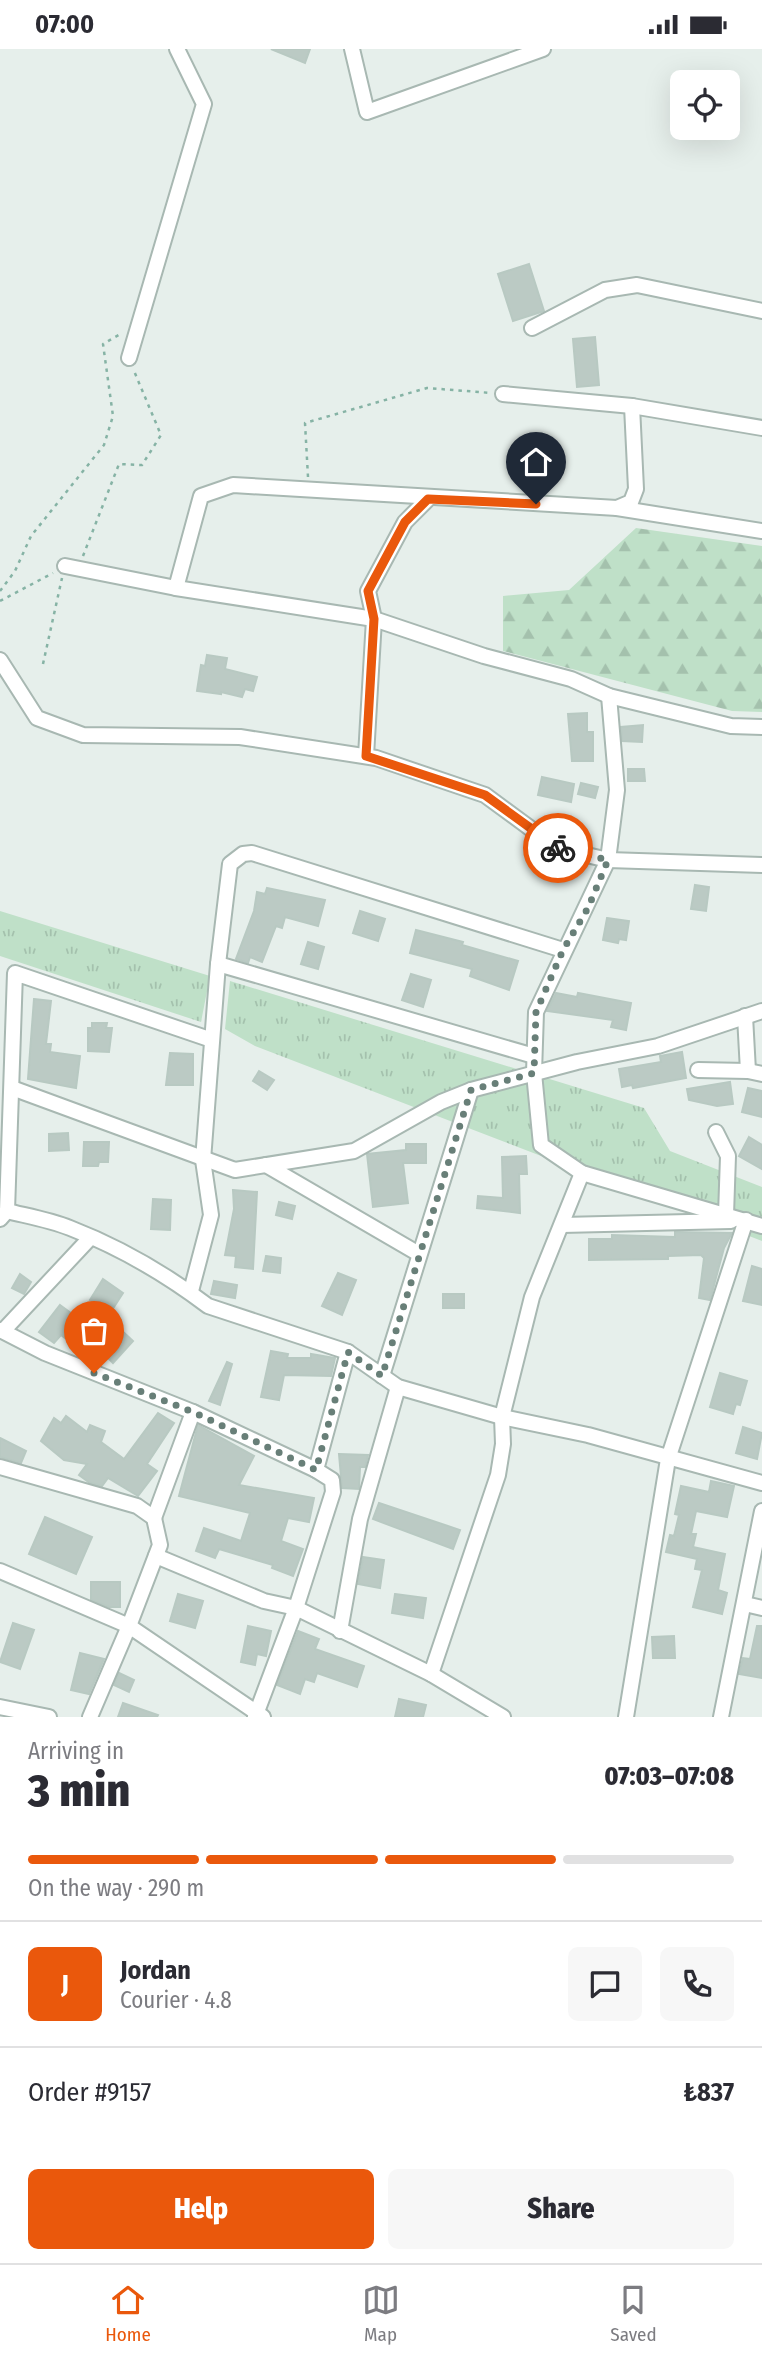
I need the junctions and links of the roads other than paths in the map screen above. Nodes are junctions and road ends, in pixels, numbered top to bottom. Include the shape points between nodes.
1 (177, 49) edge
2 (352, 49) edge
3 (543, 49) edge
4 (520, 53) edge
5 (762, 311) edge
6 (532, 328) dead end
7 (129, 358) road end
8 (503, 394) road end
9 (632, 406) junction
10 (762, 428) edge
11 (428, 499) junction
12 (617, 508) junction
13 (762, 531) edge
14 (65, 566) road end
15 (176, 588) junction
16 (374, 619) junction
17 (0, 660) edge
18 (609, 696) junction
19 (762, 727) edge
20 (366, 756) junction
21 (608, 860) junction
22 (762, 865) edge
23 (563, 950) junction
24 (218, 964) junction
25 (762, 1011) edge
26 (746, 1016) junction
27 (212, 1040) junction
28 (534, 1056) junction
29 (698, 1070) dead end
30 (755, 1072) edge
31 (534, 1073) junction
32 (12, 1088) junction
33 (471, 1090) junction
34 (716, 1132) dead end
35 (203, 1160) junction
36 (266, 1165) junction
37 (582, 1173) junction
38 (3, 1215) edge
39 (726, 1215) junction
40 (746, 1220) junction
41 (562, 1225) junction
42 (762, 1226) edge
43 (90, 1238) junction
44 (419, 1254) junction
45 (191, 1291) junction
46 (1, 1330) edge
47 (348, 1352) junction
48 (382, 1376) junction
49 (398, 1387) junction
50 (193, 1412) junction
51 (502, 1417) junction
52 (668, 1459) junction
53 (0, 1467) edge
54 (316, 1470) junction
55 (762, 1483) edge
56 (762, 1511) edge
57 (154, 1518) junction
58 (156, 1556) junction
59 (0, 1571) edge
60 (744, 1604) junction
61 (296, 1608) junction
62 (762, 1608) edge
63 (129, 1626) junction
64 (340, 1631) junction
65 (430, 1674) junction
66 (0, 1707) edge
67 (486, 1713) edge
68 (258, 1716) edge
69 (49, 1717) edge
70 (90, 1717) edge
71 (503, 1717) edge
72 (626, 1717) edge
73 (721, 1717) edge

1 - 7 street via 204,104
2 - 4 street via 367,112
3 - 4 street
5 - 6 street via 637,285 605,290
8 - 9 street
9 - 10 street
9 - 12 street via 636,489 631,502
11 - 12 street
11 - 15 street via 233,485 201,496
11 - 16 street via 405,522 368,591
12 - 13 street
14 - 15 street
15 - 16 street
16 - 18 street via 571,679
16 - 20 street
17 - 20 street via 37,718 83,735 240,737
18 - 19 street via 732,726
18 - 21 street via 617,790
20 - 21 street via 485,795 557,848
21 - 22 street
21 - 23 street via 588,908
23 - 24 street via 252,853 230,864
23 - 28 street via 536,1012
24 - 27 street
24 - 28 street
25 - 26 street
26 - 30 street
26 - 31 street via 658,1046
27 - 32 street via 15,973
27 - 35 street
28 - 31 street
29 - 30 street
31 - 33 street
31 - 37 street via 541,1145
32 - 35 street
32 - 38 street
33 - 36 street via 354,1151
33 - 44 street
34 - 39 street via 728,1156
35 - 36 street via 235,1170
35 - 45 street via 211,1215
36 - 44 street
37 - 39 street
37 - 41 street
38 - 43 street via 71,1228
39 - 40 street
40 - 41 street
40 - 42 street
40 - 52 street
41 - 51 street via 531,1297
43 - 45 street
43 - 46 street
44 - 48 street
45 - 47 street via 208,1306
46 - 50 street via 45,1353
47 - 48 street
47 - 54 street
48 - 49 street
49 - 51 street
49 - 64 street via 360,1519
50 - 54 street
50 - 57 street
51 - 52 street via 588,1435
51 - 65 street via 498,1475
52 - 55 street
52 - 72 street
53 - 57 street via 137,1506
54 - 61 street via 332,1480 333,1492
56 - 60 street
57 - 58 street via 160,1545
58 - 61 street via 264,1601
58 - 63 street
59 - 63 street
60 - 62 street
60 - 73 street
61 - 64 street
61 - 68 street
63 - 68 street
63 - 70 street
64 - 65 street
65 - 67 street
66 - 69 street
67 - 71 street

